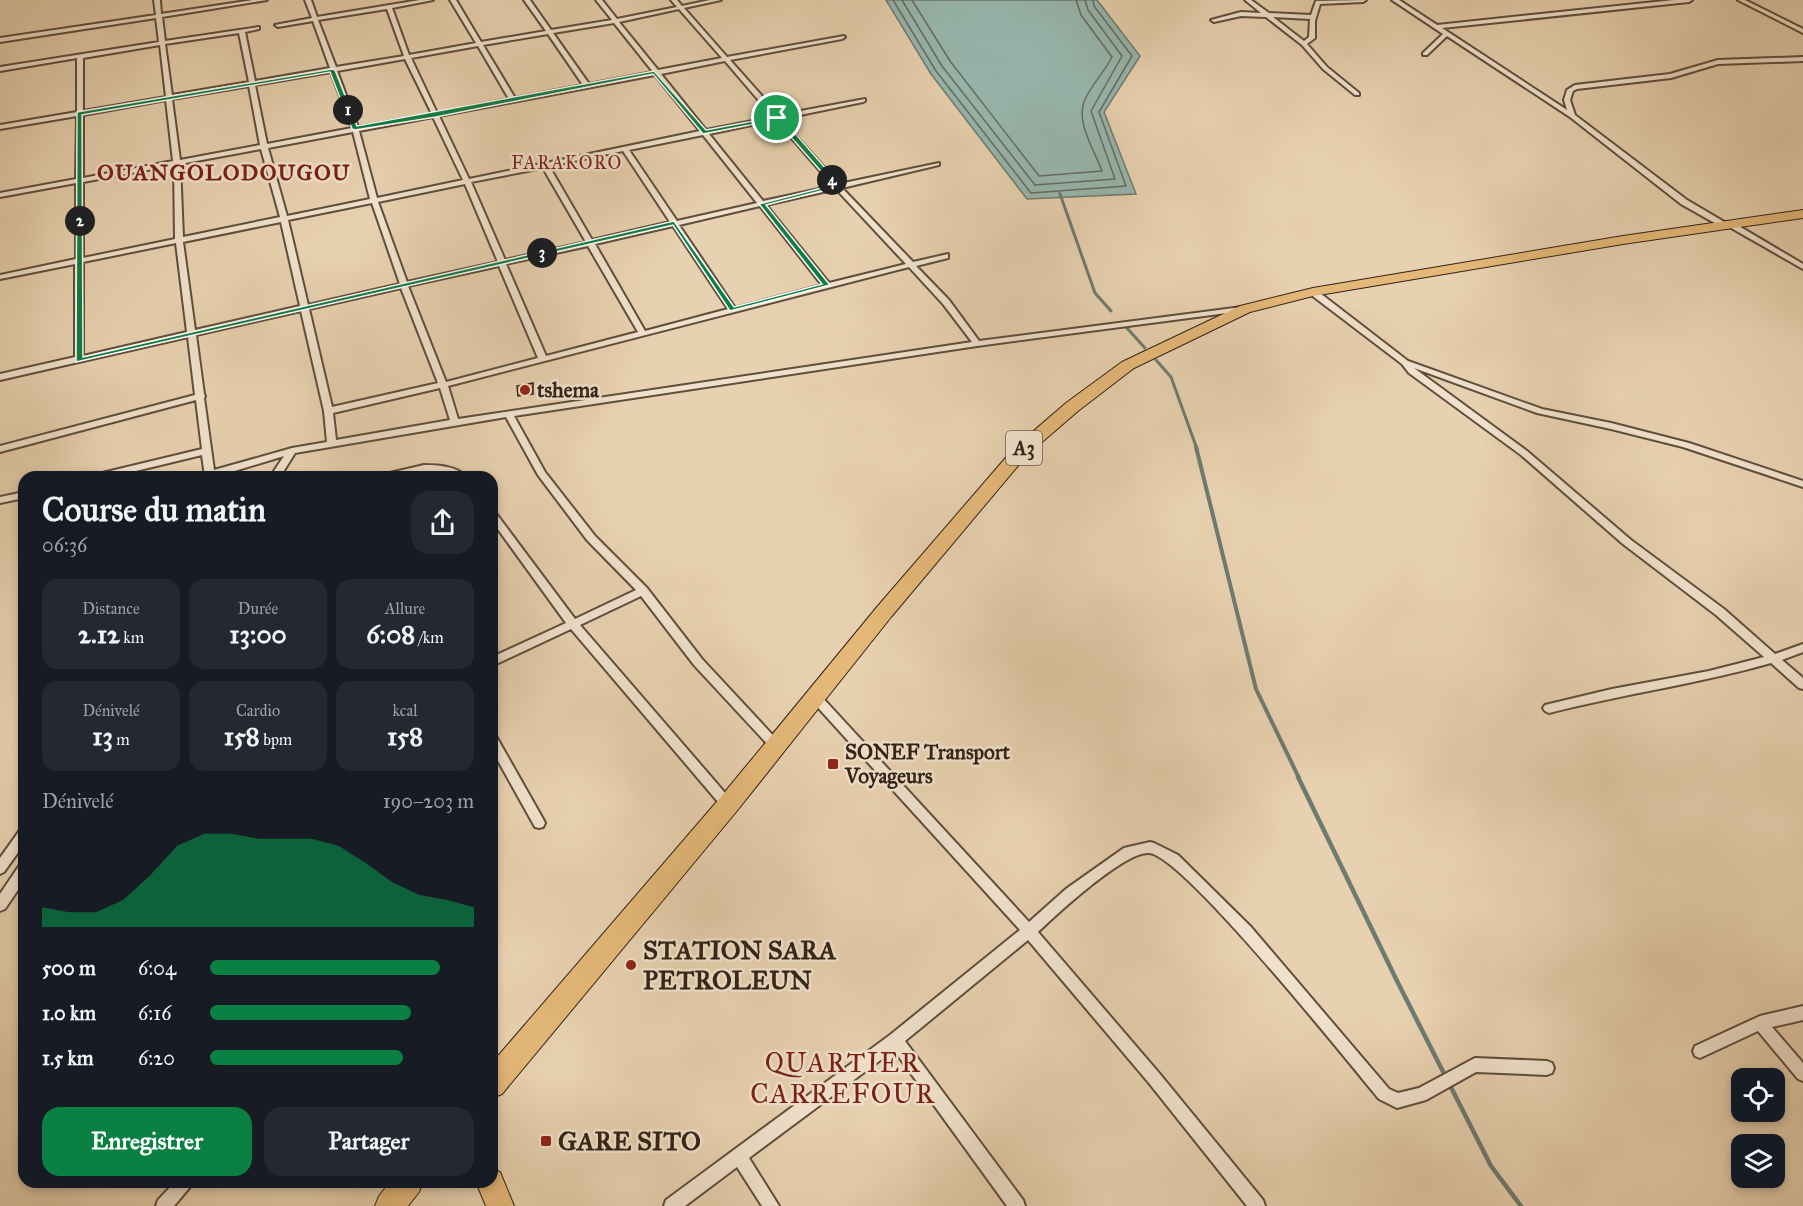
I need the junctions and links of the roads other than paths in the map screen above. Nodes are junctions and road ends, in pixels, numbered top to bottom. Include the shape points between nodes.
1 (157, 0) edge
2 (264, 0) edge
3 (308, 0) edge
4 (430, 0) edge
5 (453, 0) edge
6 (527, 0) edge
7 (599, 0) edge
8 (674, 0) edge
9 (718, 0) edge
10 (1248, 0) edge
11 (1363, 0) edge
12 (1395, 0) edge
13 (1689, 0) edge
14 (1741, 0) edge
15 (389, 7) junction
16 (682, 9) junction
17 (1267, 15) junction
18 (159, 16) junction
19 (1313, 17) junction
20 (315, 18) junction
21 (1215, 20) dead end
22 (614, 21) junction
23 (278, 25) dead end
24 (1435, 27) junction
25 (257, 28) dead end
26 (242, 31) junction
27 (549, 31) junction
28 (1803, 31) edge
29 (1447, 33) junction
30 (842, 37) dead end
31 (0, 40) edge
32 (161, 43) junction
33 (477, 44) junction
34 (1304, 44) junction
35 (1425, 54) dead end
36 (80, 56) junction
37 (407, 57) junction
38 (1803, 59) edge
39 (725, 60) junction
40 (0, 69) edge
41 (332, 70) junction
42 (654, 72) junction
43 (253, 84) junction
44 (587, 86) junction
45 (1358, 94) dead end
46 (171, 98) junction
47 (513, 100) junction
48 (863, 100) dead end
49 (80, 114) junction
50 (436, 115) junction
51 (1572, 116) junction
52 (777, 118) junction
53 (0, 127) edge
54 (355, 129) junction
55 (705, 132) junction
56 (264, 147) junction
57 (625, 149) junction
58 (177, 162) junction
59 (937, 164) dead end
60 (545, 165) junction
61 (80, 180) junction
62 (467, 181) junction
63 (837, 186) junction
64 (0, 195) edge
65 (374, 199) junction
66 (762, 204) junction
67 (1803, 214) edge
68 (284, 218) junction
69 (674, 223) junction
70 (1726, 224) junction
71 (179, 240) junction
72 (589, 243) junction
73 (1781, 254) junction
74 (945, 256) dead end
75 (80, 261) junction
76 (1803, 261) edge
77 (501, 263) junction
78 (913, 265) junction
79 (1803, 267) edge
80 (0, 277) edge
81 (404, 285) junction
82 (826, 285) junction
83 (1313, 292) junction
84 (303, 308) junction
85 (732, 309) junction
86 (1245, 309) junction
87 (642, 332) junction
88 (191, 334) junction
89 (977, 344) junction
90 (543, 359) junction
91 (79, 360) junction
92 (1405, 362) junction
93 (0, 377) edge
94 (443, 385) junction
95 (201, 396) junction
96 (328, 411) junction
97 (509, 415) junction
98 (455, 422) junction
99 (332, 442) junction
100 (0, 449) edge
101 (207, 451) junction
102 (292, 451) junction
103 (123, 471) edge
104 (209, 471) edge
105 (226, 471) edge
106 (279, 471) edge
107 (417, 471) edge
108 (454, 471) edge
109 (1803, 484) edge
110 (18, 496) edge
111 (0, 500) edge
112 (498, 522) edge
113 (643, 591) junction
114 (573, 624) junction
115 (1803, 648) edge
116 (498, 659) edge
117 (1773, 660) junction
118 (1803, 685) edge
119 (816, 698) junction
120 (1549, 708) dead end
121 (776, 746) junction
122 (498, 750) edge
123 (728, 806) junction
124 (539, 823) dead end
125 (18, 842) edge
126 (1, 865) edge
127 (18, 879) edge
128 (0, 905) edge
129 (1029, 931) junction
130 (1803, 1013) edge
131 (1760, 1023) junction
132 (895, 1040) junction
133 (1700, 1051) dead end
134 (1547, 1068) dead end
135 (1803, 1074) edge
136 (498, 1076) edge
137 (740, 1157) junction
138 (180, 1188) edge
139 (404, 1188) edge
140 (492, 1188) edge
141 (164, 1206) edge
142 (389, 1206) edge
143 (500, 1206) edge
144 (672, 1206) edge
145 (771, 1206) edge
146 (1017, 1206) edge
147 (1257, 1206) edge

1 - 18 street
2 - 18 street
3 - 20 street
4 - 15 street
5 - 33 street
6 - 27 street
7 - 22 street
8 - 16 street
9 - 16 street
10 - 17 street
11 - 19 street via 1318,2
12 - 24 street
13 - 24 street
14 - 28 street
15 - 20 street
15 - 37 street
16 - 22 street
16 - 39 street
17 - 19 street
17 - 21 street via 1241,14
17 - 34 street
18 - 31 street
18 - 32 street
19 - 34 street via 1312,39
20 - 23 street
20 - 41 street
22 - 27 street
22 - 42 street
24 - 29 street
25 - 26 street
26 - 32 street
26 - 43 street
27 - 33 street
27 - 44 street
29 - 35 street
29 - 51 street
30 - 39 street
32 - 36 street
32 - 46 street
33 - 37 street
33 - 47 street
34 - 45 street via 1325,68
36 - 40 street
36 - 49 street
37 - 41 street
37 - 50 street
38 - 51 street via 1718,62 1671,76 1575,87 1568,100
39 - 42 street
39 - 52 street
41 - 43 street
41 - 54 street
42 - 44 street
42 - 55 street
43 - 46 street
43 - 56 street
44 - 47 street
46 - 49 street
46 - 58 street
47 - 50 street
48 - 52 street
49 - 53 street
49 - 61 street
50 - 54 street
50 - 62 street
51 - 70 street via 1684,202
52 - 55 street
52 - 63 street
54 - 56 street
54 - 65 street
55 - 57 street
55 - 66 street
56 - 58 street
56 - 68 street
57 - 60 street
57 - 69 street
58 - 61 street
58 - 71 street
59 - 63 street
60 - 62 street
60 - 72 street
61 - 64 street
61 - 75 street
62 - 65 street
62 - 77 street
63 - 66 street
63 - 78 street
65 - 68 street
65 - 81 street
66 - 69 street
66 - 82 street
67 - 70 highway, A3
68 - 71 street
68 - 84 street
69 - 72 street
69 - 85 street
70 - 73 street
70 - 83 highway, A3
71 - 75 street
71 - 88 street
72 - 77 street
72 - 87 street
73 - 76 street
73 - 79 street
74 - 78 street
75 - 80 street
75 - 91 street
77 - 81 street
77 - 90 street
78 - 82 street
78 - 89 street
81 - 84 street
81 - 94 street
82 - 85 street
83 - 86 highway, A3
83 - 92 street
84 - 88 street
84 - 96 street
85 - 87 street
86 - 89 street
86 - 119 highway, A3 via 1128,365 1021,451
87 - 90 street
88 - 91 street
88 - 95 street
89 - 97 street
90 - 94 street
91 - 93 street
92 - 109 street via 1540,411 1686,445
92 - 117 street via 1524,453 1628,542 1720,612
94 - 96 street
94 - 98 street
95 - 100 street
95 - 101 street
96 - 99 street
97 - 98 street
97 - 113 street via 541,473 591,538
98 - 99 street
99 - 102 street
101 - 103 street
101 - 104 street
102 - 105 street
102 - 106 street
107 - 108 street
110 - 111 street
112 - 114 street
113 - 114 street
113 - 121 street via 698,662
114 - 116 street
114 - 123 street
115 - 117 street
117 - 118 street
117 - 120 street
119 - 121 highway, A3
119 - 129 street
121 - 123 highway, A3
122 - 124 street
123 - 136 highway, A3
125 - 126 street
127 - 128 street
129 - 132 street
129 - 134 street via 1071,893 1128,852 1150,847 1174,859 1246,931 1367,1077 1390,1098 1397,1101 1421,1095 1475,1065
129 - 147 street
130 - 131 street
131 - 133 street
131 - 135 street
132 - 137 street
132 - 146 street
137 - 144 street
137 - 145 street
138 - 141 street
139 - 142 highway
140 - 143 highway

